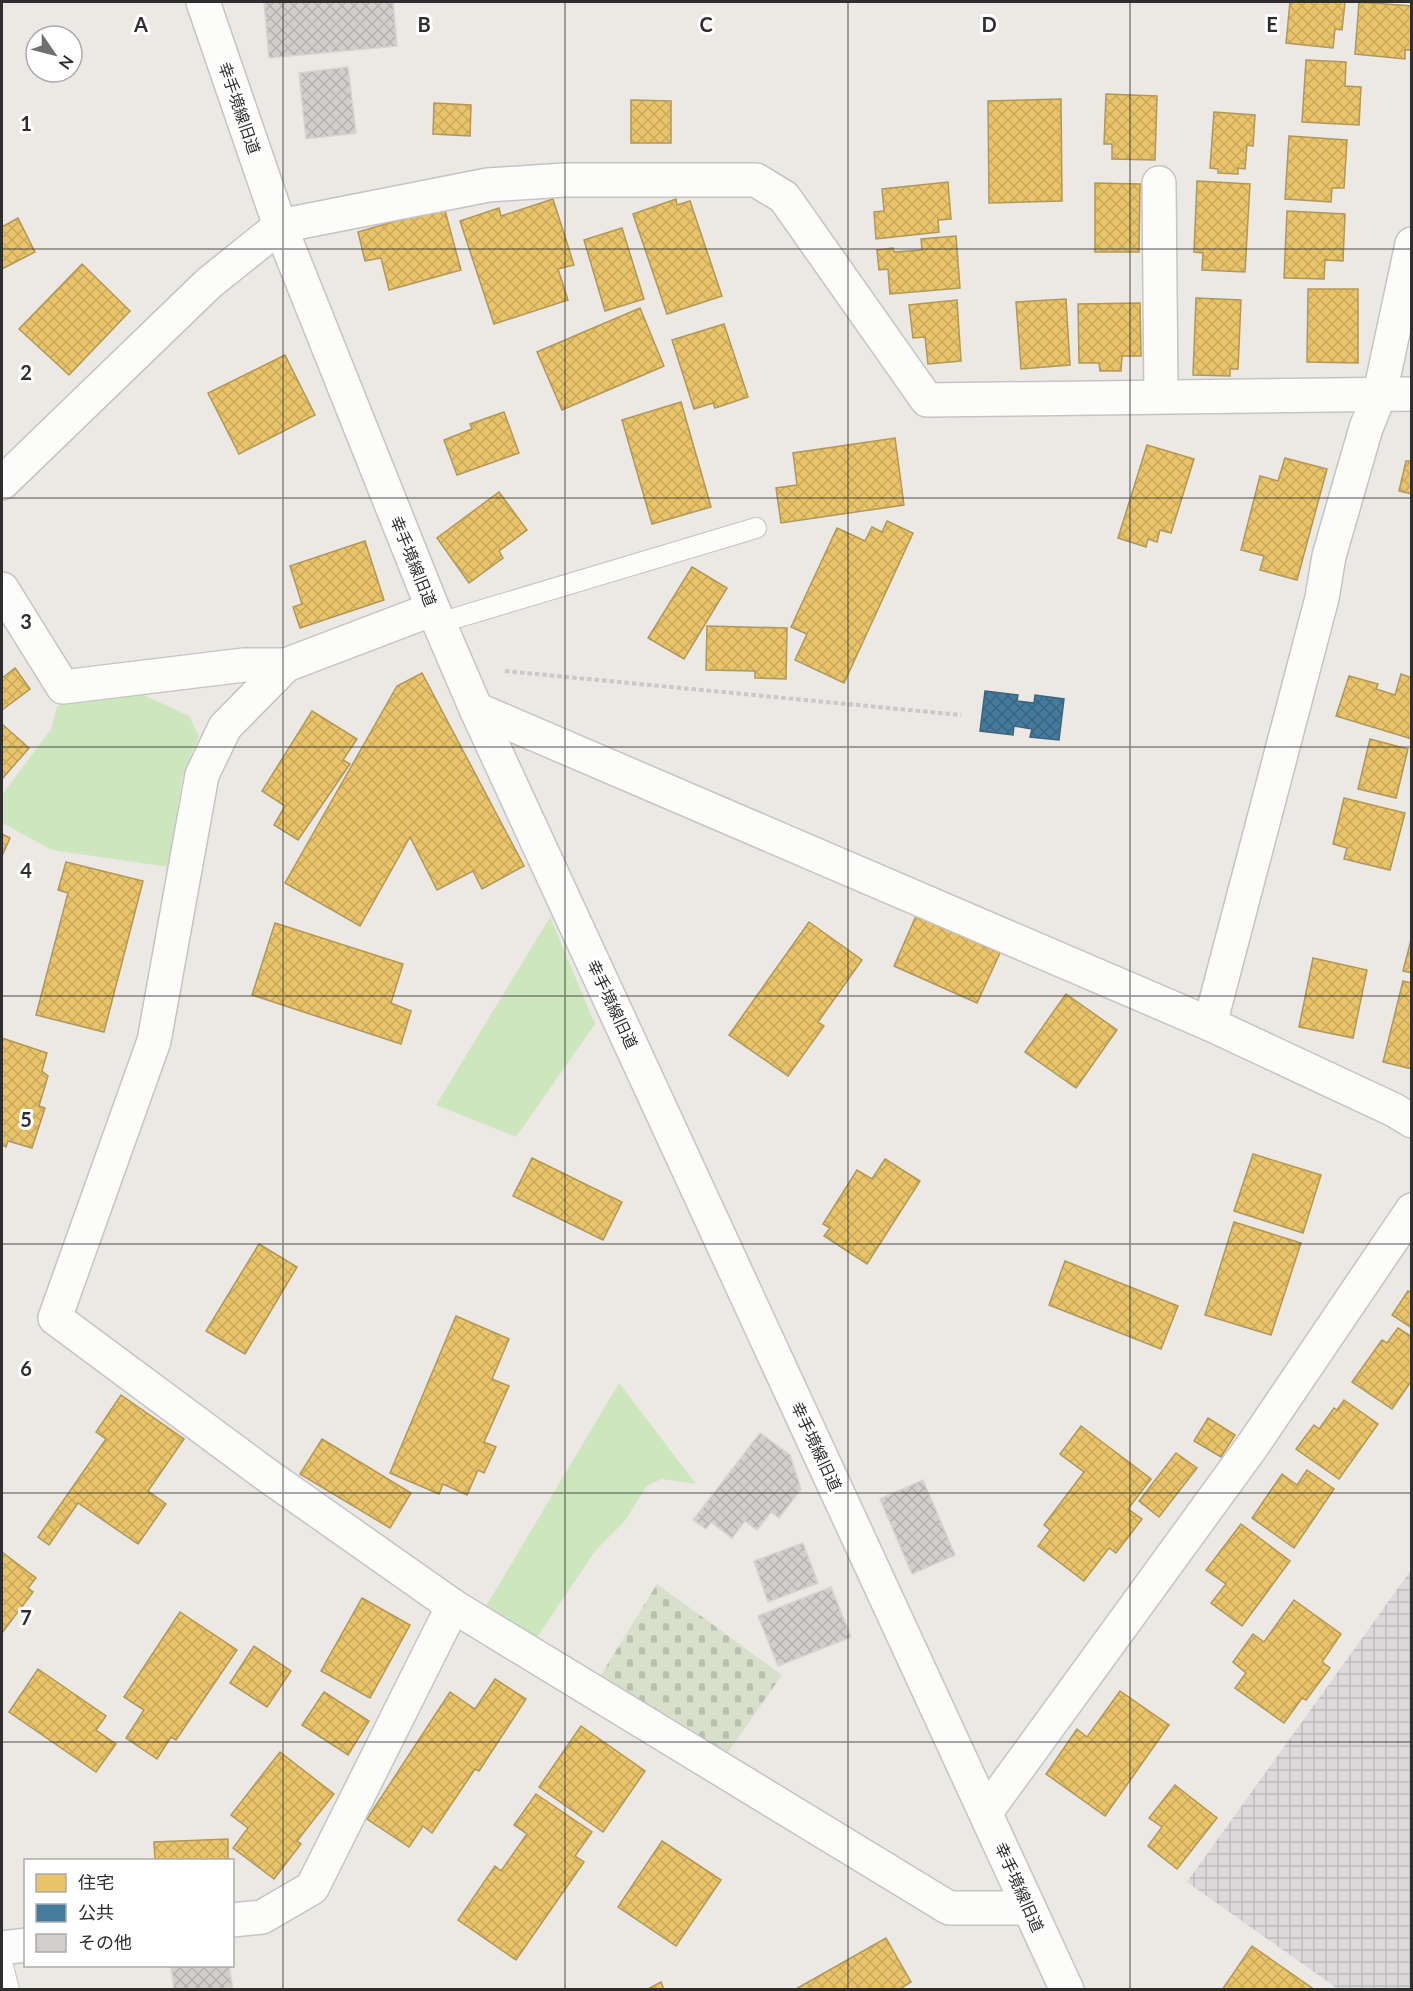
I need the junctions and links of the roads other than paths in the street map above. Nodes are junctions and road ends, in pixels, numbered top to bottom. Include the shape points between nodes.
1 (203, 2) edge
2 (1159, 183) dead end
3 (280, 225) junction
4 (1412, 244) edge
5 (1396, 394) edge
6 (1161, 396) junction
7 (2, 483) edge
8 (756, 528) dead end
9 (2, 589) edge
10 (436, 616) junction
11 (286, 665) junction
12 (476, 709) junction
13 (1209, 1024) junction
14 (1412, 1121) edge
15 (1412, 1210) edge
16 (453, 1606) junction
17 (986, 1812) junction
18 (1029, 1908) junction
19 (234, 1920) edge
20 (24, 1946) edge
21 (2, 1948) edge
22 (2, 1962) edge
23 (9, 1989) edge
24 (1067, 1989) edge

1 - 3 street, 幸手境線旧道
2 - 6 street
3 - 6 street via 488,185 564,180 756,180 784,197 927,400
3 - 7 street via 209,283
3 - 10 street, 幸手境線旧道
4 - 5 street
5 - 6 street
5 - 13 street via 1366,428 1329,556 1322,598
8 - 10 lane
9 - 11 street via 63,687 244,665
10 - 11 street
10 - 12 street, 幸手境線旧道
11 - 16 street via 225,727 202,776 154,1041 55,1318 264,1473
12 - 13 street
12 - 17 street, 幸手境線旧道
13 - 14 street
15 - 17 street via 1253,1445
16 - 18 street via 949,1908
16 - 19 street via 312,1888 262,1917
17 - 18 street, 幸手境線旧道
18 - 24 street, 幸手境線旧道
20 - 21 street
22 - 23 lane

